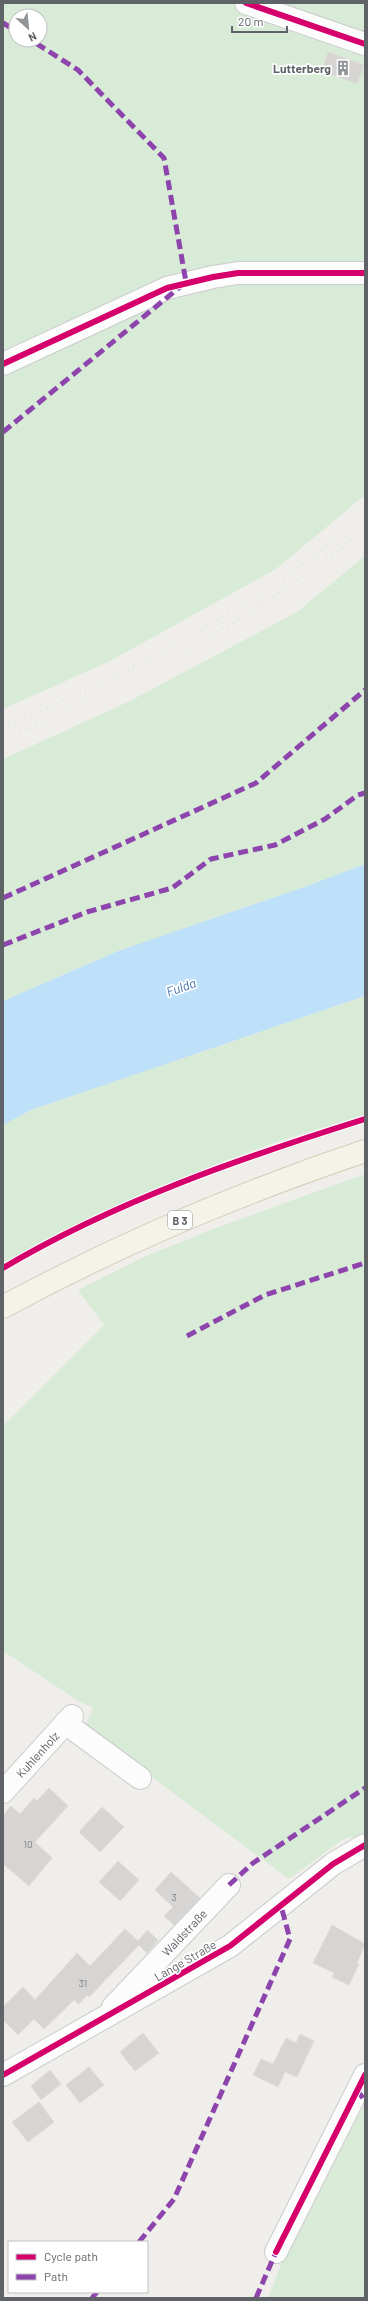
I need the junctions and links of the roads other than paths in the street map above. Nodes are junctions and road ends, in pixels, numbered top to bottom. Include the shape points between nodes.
1 (246, 3) edge
2 (365, 44) edge
3 (365, 273) edge
4 (3, 364) edge
5 (365, 1151) edge
6 (3, 1307) edge
7 (140, 1778) dead end
8 (3, 1792) edge
9 (365, 1846) edge
10 (229, 1885) dead end
11 (107, 2016) junction
12 (3, 2075) edge
13 (365, 2075) edge
14 (276, 2252) dead end

1 - 2 street
3 - 4 street via 238,273 186,282 153,294
5 - 6 main road, B 3 via 298,1174 169,1225
7 - 8 street, Kuhlenholz via 68,1719
9 - 11 street, Lange Straße via 333,1864 230,1946
10 - 11 street, Waldstraße via 121,1996
11 - 12 street, Lange Straße
13 - 14 street

